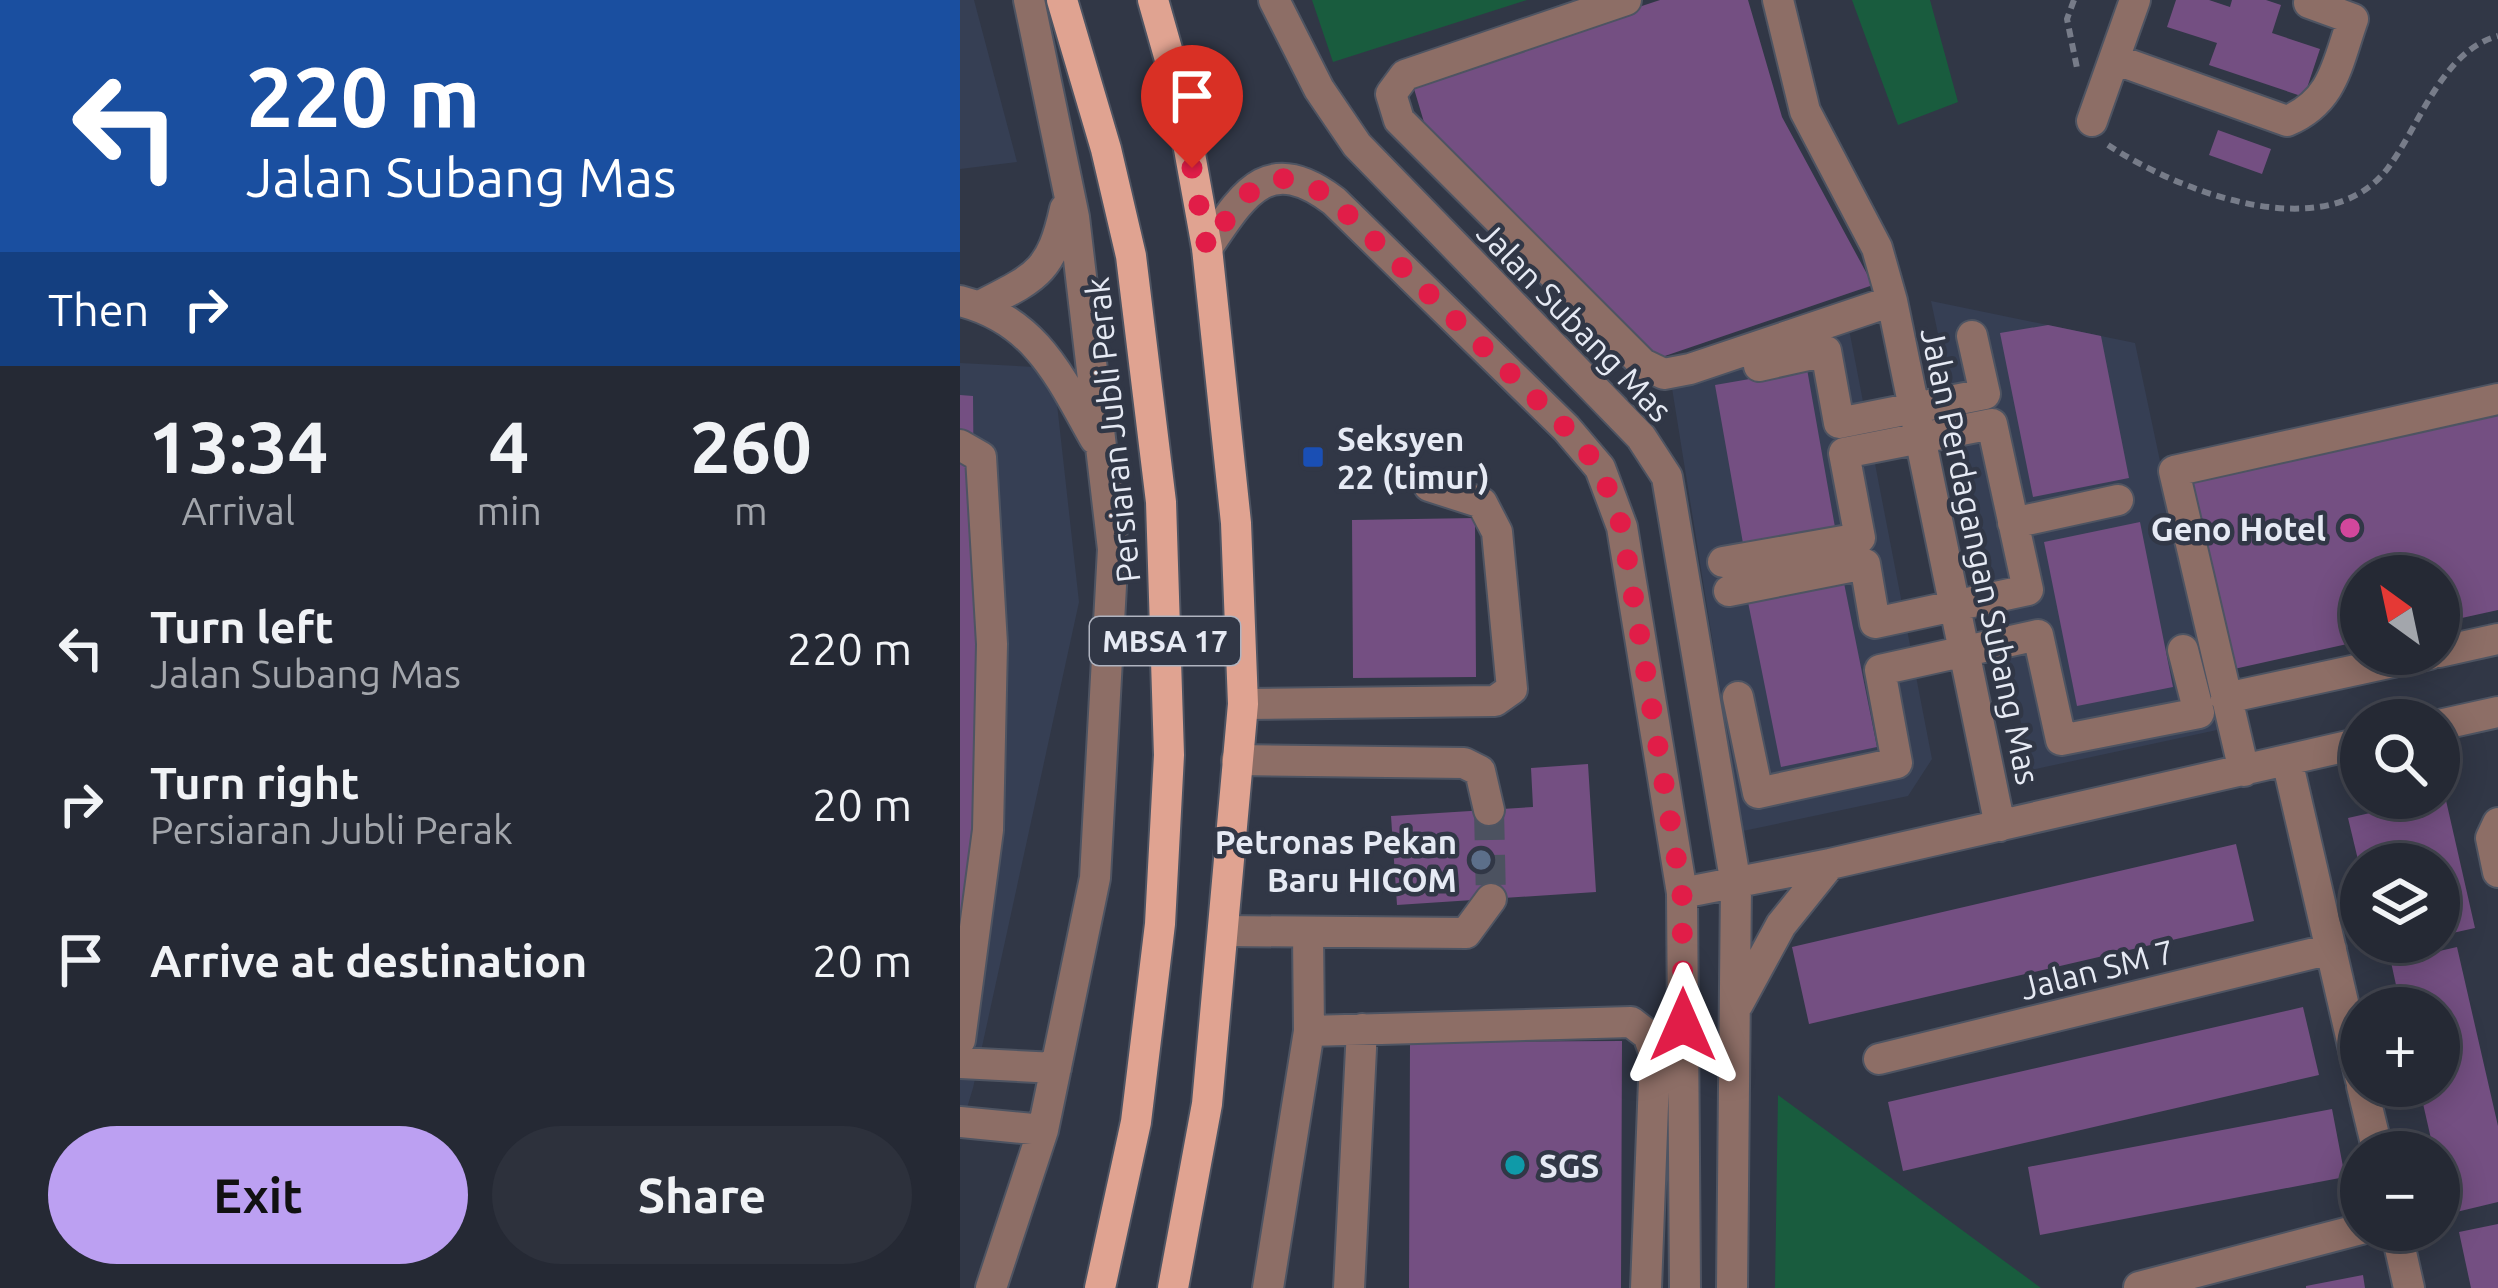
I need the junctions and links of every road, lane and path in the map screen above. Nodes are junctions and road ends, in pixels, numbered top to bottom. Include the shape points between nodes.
1 (1028, 0) edge
2 (1062, 0) edge
3 (1153, 0) edge
4 (1274, 0) edge
5 (1625, 0) edge
6 (1778, 0) edge
7 (2135, 0) edge
8 (2309, 3) dead end
9 (2114, 59) junction
10 (2092, 121) dead end
11 (1069, 193) junction
12 (1207, 248) junction
13 (1892, 302) junction
14 (970, 303) edge
15 (1972, 337) dead end
16 (1759, 366) dead end
17 (2498, 399) edge
18 (1917, 423) junction
19 (960, 445) edge
20 (1104, 454) junction
21 (1429, 486) dead end
22 (2118, 500) dead end
23 (2013, 523) junction
24 (1954, 606) junction
25 (2498, 639) edge
26 (2460, 647) edge
27 (2183, 650) dead end
28 (1964, 652) junction
29 (2340, 668) edge
30 (2252, 682) junction
31 (1738, 697) dead end
32 (1243, 704) junction
33 (2498, 712) edge
34 (2460, 720) edge
35 (1706, 725) junction
36 (2340, 748) edge
37 (1237, 760) junction
38 (2287, 760) junction
39 (2244, 771) junction
40 (1665, 784) junction
41 (1489, 810) tunnel mouth
42 (2000, 826) junction
43 (2494, 831) edge
44 (1830, 864) junction
45 (2498, 872) edge
46 (1736, 884) junction
47 (1682, 893) junction
48 (1491, 898) dead end
49 (1226, 931) junction
50 (1308, 933) junction
51 (2331, 949) junction
52 (2340, 988) edge
53 (1735, 1010) junction
54 (1362, 1029) junction
55 (1309, 1031) junction
56 (960, 1040) edge
57 (1880, 1059) dead end
58 (960, 1063) edge
59 (1056, 1068) junction
60 (960, 1122) edge
61 (1043, 1130) junction
62 (2340, 1234) edge
63 (2401, 1251) edge
64 (2138, 1287) edge
65 (991, 1288) edge
66 (1100, 1288) edge
67 (1173, 1288) edge
68 (1268, 1288) edge
69 (1349, 1288) edge
70 (1646, 1288) edge
71 (1685, 1288) edge
72 (1732, 1288) edge
73 (2409, 1288) edge

1 - 11 street
2 - 66 main road, Persiaran Jubli Perak / MBSA 17 via 1131,256 1161,502 1169,755 1160,924 1136,1122
3 - 12 main road, MBSA 17
4 - 35 street, Jalan Subang Mas via 1357,145 1641,437 1667,477
5 - 13 street via 1405,75 1391,94 1399,120 1643,364 1664,374
6 - 13 street, Jalan Perdagangan Subang Mas via 1805,111 1877,248
7 - 9 street
8 - 9 street via 2353,19 2326,94 2287,121
9 - 10 street
11 - 14 street via 1056,250 1028,280
11 - 20 street
12 - 32 main road, MBSA 17 via 1236,523
12 - 40 street via 1261,182 1286,176 1312,184 1566,428 1600,468 1622,527
13 - 18 street, Jalan Perdagangan Subang Mas
14 - 20 street via 1021,328 1053,365
15 - 18 street via 1985,394
16 - 18 street via 1826,352 1839,423
17 - 30 street via 2174,471
18 - 23 street via 1991,424
18 - 24 street, Jalan Perdagangan Subang Mas
18 - 24 street via 1844,452 1860,538 1726,577 1864,564 1875,623
19 - 56 street via 981,457 992,644 988,830
20 - 59 street via 1113,549 1095,878
21 - 32 street via 1482,503 1497,532 1512,689 1495,701
22 - 23 street
23 - 24 street via 2028,590
24 - 28 street, Jalan Perdagangan Subang Mas
25 - 26 street
27 - 28 street via 2199,713 2061,740 2038,635
28 - 31 street via 1880,670 1897,763 1758,793
28 - 42 street, Jalan Perdagangan Subang Mas
29 - 30 street
30 - 39 street
32 - 37 main road, MBSA 17
33 - 34 street
35 - 40 street
35 - 46 street, Jalan Subang Mas
36 - 38 street
37 - 41 street via 1464,763 1480,771
37 - 49 main road, MBSA 17
38 - 39 street
38 - 51 street
39 - 42 street
40 - 47 street
42 - 44 street
43 - 45 street
44 - 46 street
44 - 53 street via 1781,925
46 - 47 street
46 - 53 street, Jalan Subang Mas
47 - 71 street
48 - 50 street via 1466,933
49 - 50 street
49 - 67 main road, MBSA 17 via 1207,1104
50 - 55 street
51 - 52 street
51 - 57 street, Jalan SM 7
53 - 72 street, Jalan Subang Mas
54 - 55 street
54 - 69 street
54 - 70 street via 1631,1022 1648,1035 1655,1054
55 - 68 street
58 - 59 street
59 - 61 street
60 - 61 street
61 - 65 street
62 - 64 street
63 - 73 street

